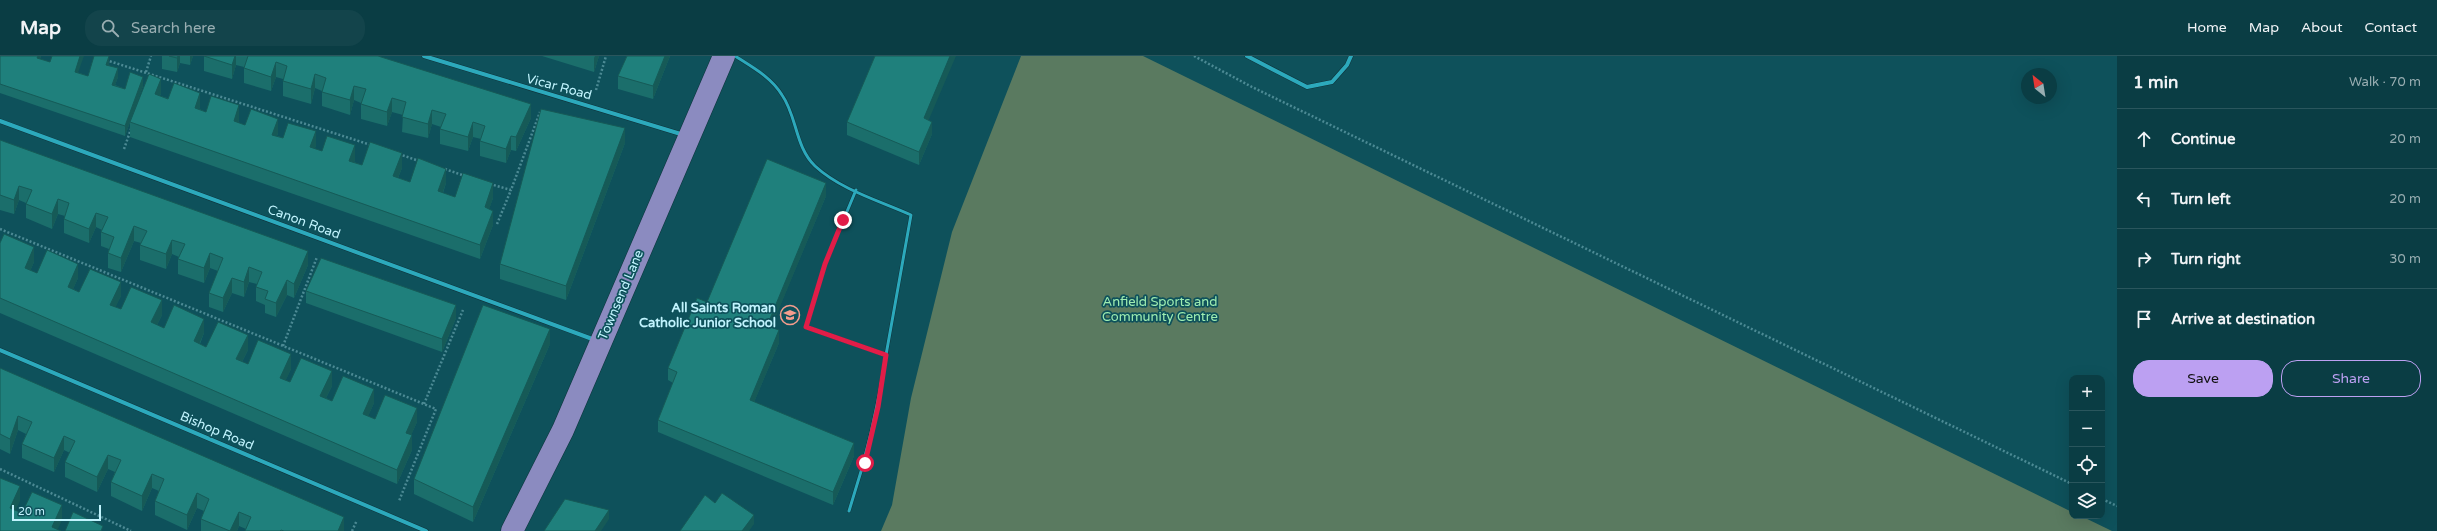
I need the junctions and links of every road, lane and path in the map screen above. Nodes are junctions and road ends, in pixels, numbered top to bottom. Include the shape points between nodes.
1 (151, 56) edge
2 (424, 56) edge
3 (606, 56) edge
4 (724, 56) edge
5 (735, 56) edge
6 (1194, 56) edge
7 (1247, 56) edge
8 (1351, 56) edge
9 (101, 58) edge
10 (146, 72) junction
11 (150, 74) junction
12 (148, 81) edge
13 (546, 95) junction
14 (591, 106) junction
15 (0, 121) edge
16 (133, 123) edge
17 (688, 137) junction
18 (375, 147) edge
19 (398, 154) edge
20 (420, 161) edge
21 (119, 165) junction
22 (443, 168) edge
23 (473, 178) edge
24 (488, 183) edge
25 (510, 190) junction
26 (856, 190) junction
27 (497, 224) dead end
28 (0, 229) edge
29 (323, 240) junction
30 (470, 294) junction
31 (601, 342) junction
32 (283, 346) junction
33 (0, 350) edge
34 (886, 355) junction
35 (424, 404) junction
36 (0, 469) edge
37 (2070, 483) edge
38 (2105, 500) edge
39 (2117, 506) edge
40 (849, 511) dead end
41 (393, 517) junction
42 (131, 531) edge
43 (426, 531) edge
44 (512, 531) edge

1 - 10 path
2 - 13 street, Vicar Road
3 - 14 path
4 - 17 main road, Townsend Lane
5 - 26 lane via 771,80 783,96 805,153 815,166 831,178
6 - 37 path via 1266,94
7 - 8 street via 1307,87 1332,82 1347,65
9 - 10 path
10 - 11 path
11 - 12 path
11 - 18 path
13 - 14 street, Vicar Road
13 - 25 path
14 - 17 street, Vicar Road
15 - 21 street, Canon Road
16 - 21 path
17 - 31 main road, Townsend Lane
19 - 20 path
21 - 29 street, Canon Road
22 - 23 path
24 - 25 path
25 - 27 path
26 - 34 lane via 911,215
26 - 34 lane via 825,264 806,327
28 - 32 path
29 - 30 street, Canon Road
29 - 32 path
30 - 31 street, Canon Road
30 - 35 path
31 - 44 main road, Townsend Lane via 563,430
32 - 35 path
33 - 41 street, Bishop Road
34 - 40 lane via 878,407 865,463
35 - 41 path via 436,409
36 - 42 path
38 - 39 path
41 - 43 street, Bishop Road

